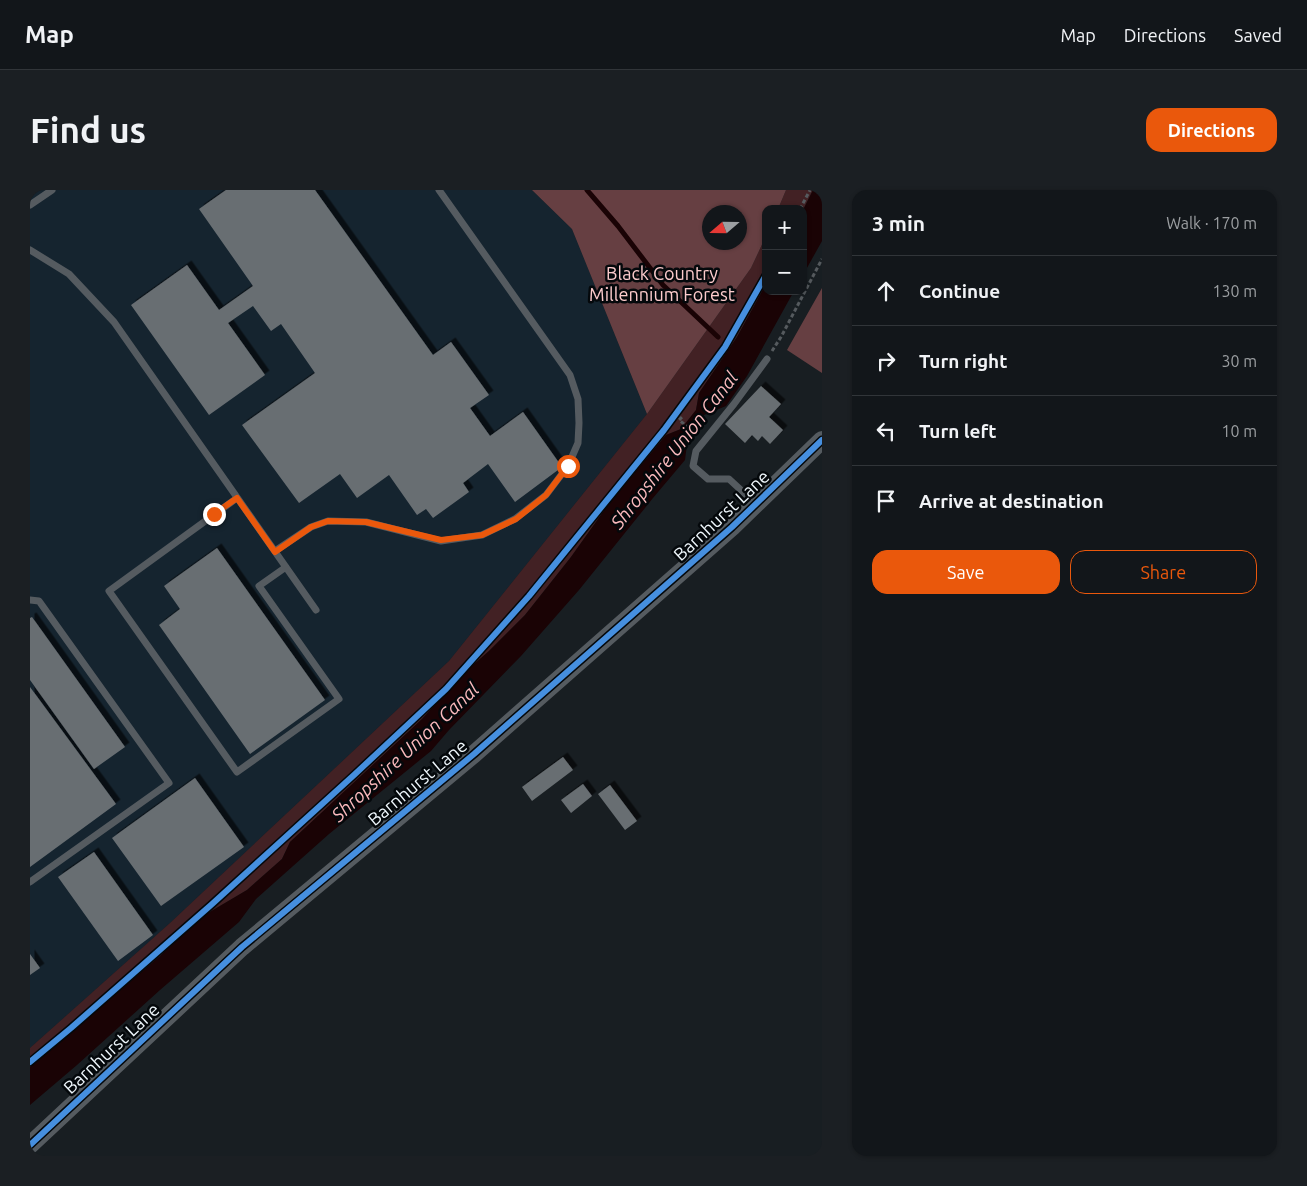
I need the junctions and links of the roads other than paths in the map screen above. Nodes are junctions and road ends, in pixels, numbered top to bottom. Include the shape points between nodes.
1 (52, 190) edge
2 (439, 190) edge
3 (30, 205) edge
4 (30, 250) edge
5 (767, 359) road end
6 (822, 440) edge
7 (237, 498) junction
8 (756, 504) junction
9 (275, 552) junction
10 (286, 567) junction
11 (30, 600) edge
12 (316, 610) dead end
13 (30, 882) edge
14 (30, 1145) edge

1 - 3 lane
2 - 9 lane via 570,375 578,399 579,423 578,443 568,466 546,495 516,519 482,535 441,540 366,522 328,521 311,527
4 - 7 lane via 69,274 114,322
5 - 8 lane via 696,451 693,466 708,479 729,479
6 - 8 street, Barnhurst Lane
7 - 9 lane
7 - 10 lane via 109,591 237,772 339,699 259,586
8 - 14 street, Barnhurst Lane via 474,754 242,947
9 - 10 lane
10 - 12 lane
11 - 13 lane via 40,601 168,783

